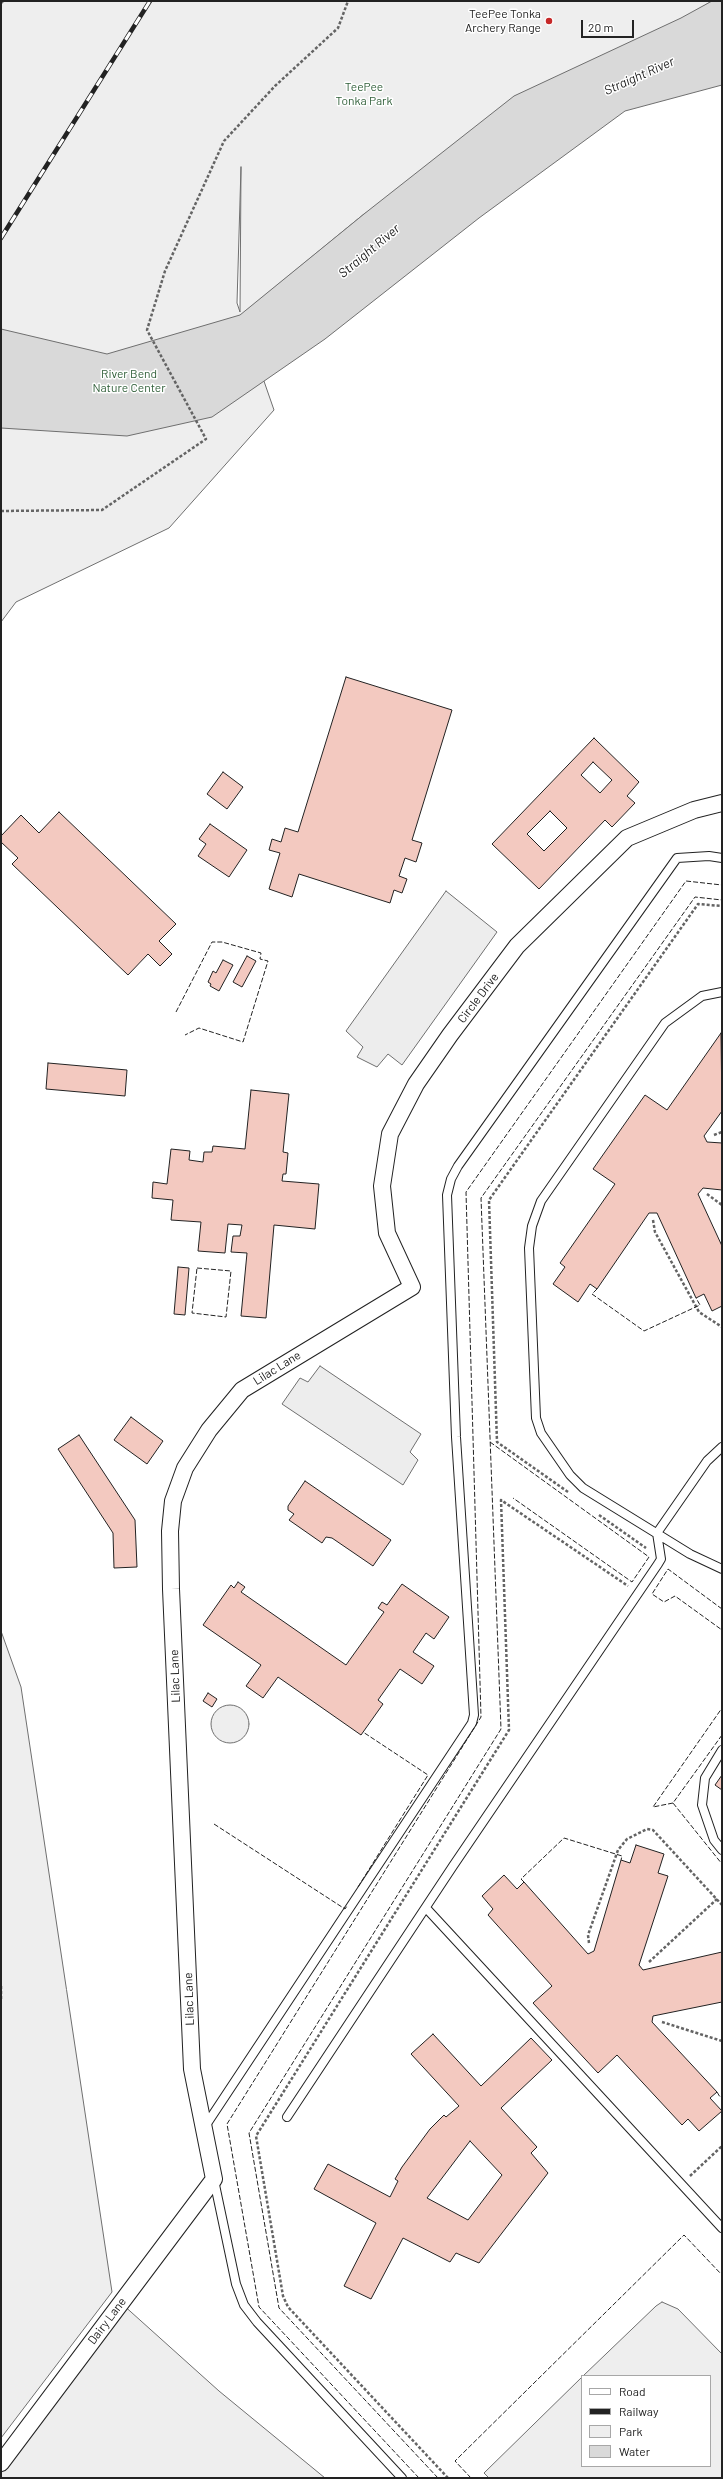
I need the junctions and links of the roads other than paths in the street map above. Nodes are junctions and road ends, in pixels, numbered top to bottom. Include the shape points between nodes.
1 (722, 803) edge
2 (722, 858) edge
3 (722, 992) edge
4 (412, 1286) joint
5 (722, 1447) edge
6 (657, 1533) junction
7 (722, 1569) edge
8 (722, 1750) edge
9 (722, 1850) edge
10 (426, 1908) junction
11 (287, 2118) dead end
12 (204, 2128) junction
13 (214, 2179) junction
14 (722, 2228) edge
15 (1, 2463) edge
16 (402, 2478) edge

1 - 4 street, Circle Drive via 694,810 627,838 517,946 416,1084 390,1134 382,1186 387,1233
2 - 12 lane via 677,858 451,1179 447,1195 454,1390 474,1715 472,1723
3 - 6 lane via 702,996 665,1023 541,1201 529,1248 536,1418 541,1433 583,1488
4 - 12 street, Lilac Lane via 242,1390 209,1430 185,1468 173,1501 170,1531 171,1589 191,2061
5 - 6 lane via 707,1461
6 - 7 lane via 690,1554
6 - 10 lane via 661,1559
8 - 9 lane via 705,1778 702,1805 714,1840
10 - 11 lane
10 - 14 lane
12 - 13 street, Lilac Lane
13 - 15 street, Dairy Lane
13 - 16 lane via 236,2284 244,2305

